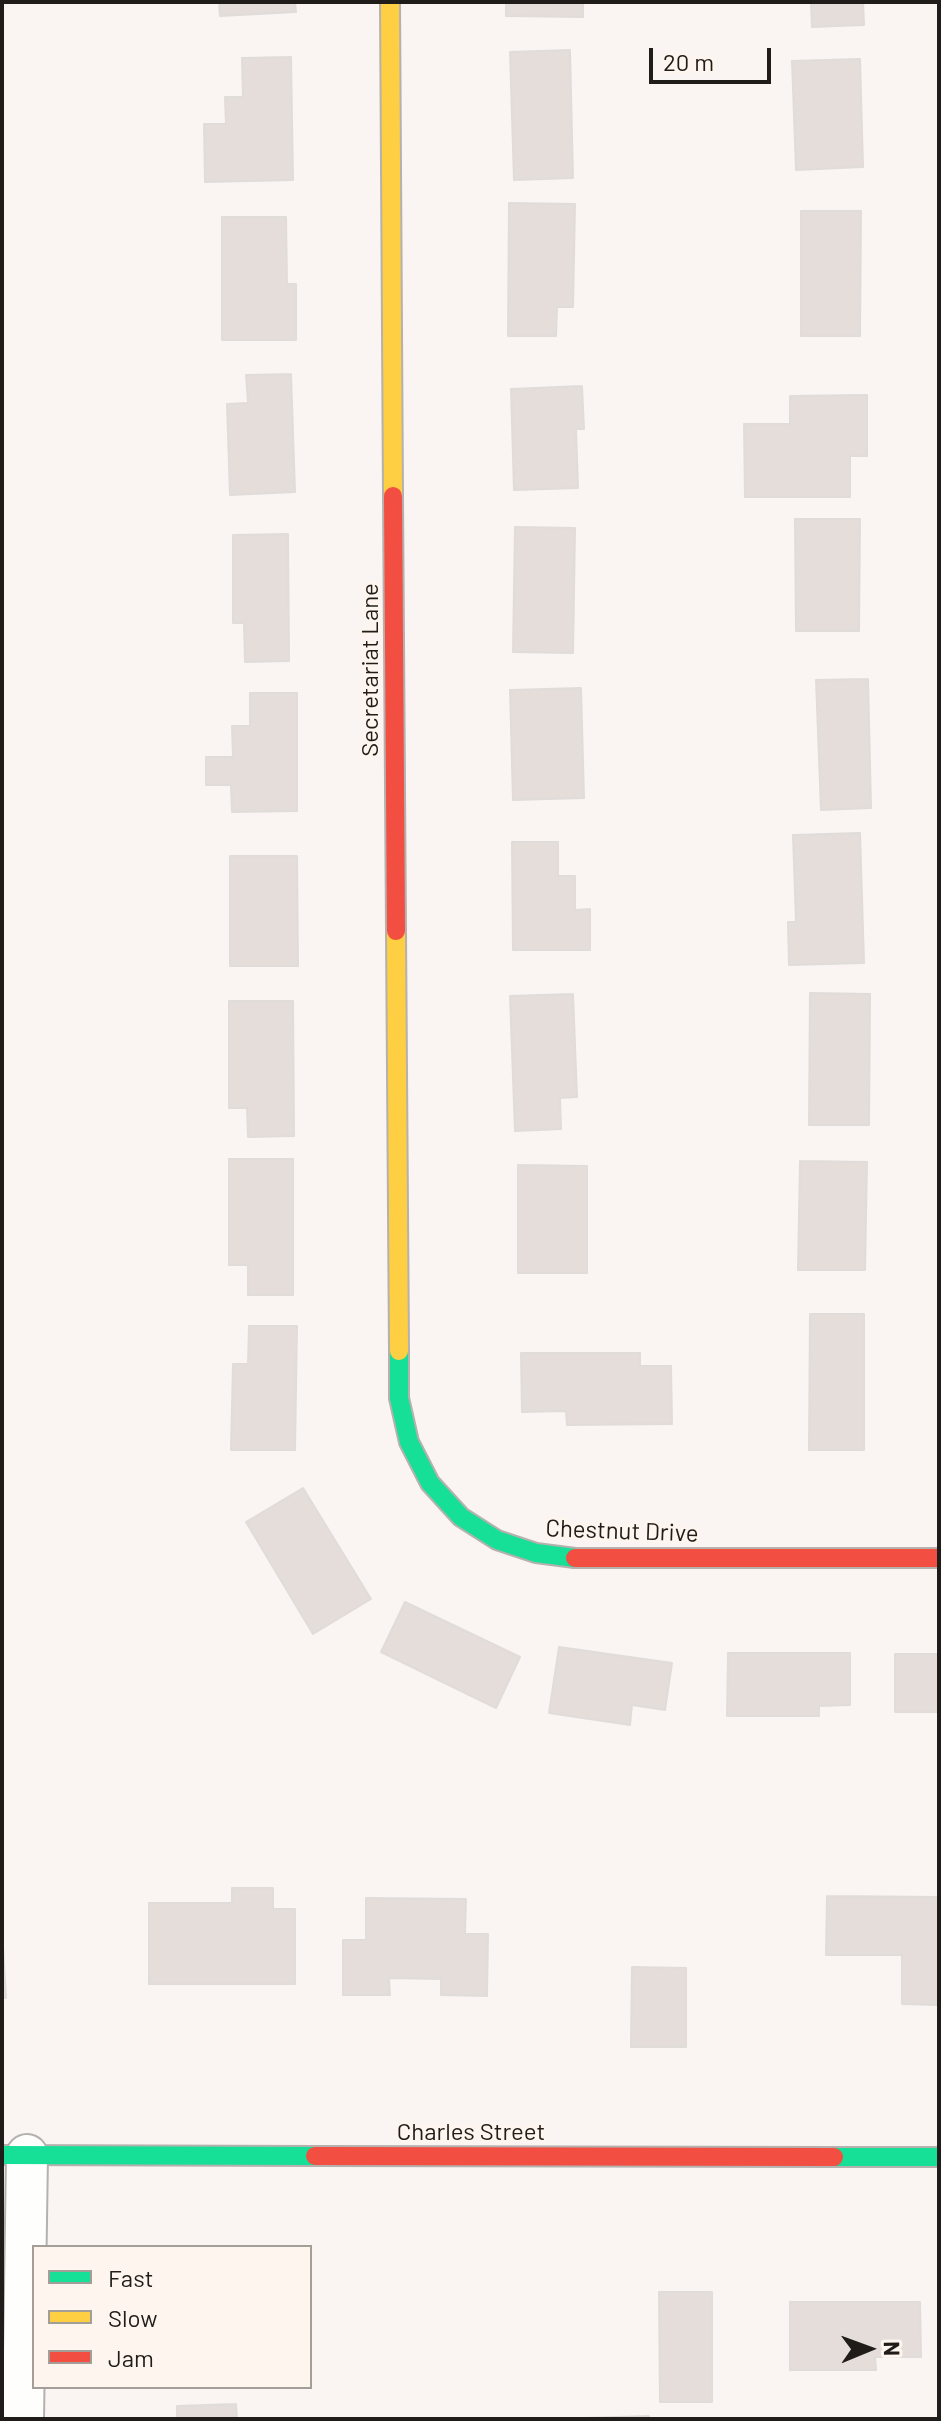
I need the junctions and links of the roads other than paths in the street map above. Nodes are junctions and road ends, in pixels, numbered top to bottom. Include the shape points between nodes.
1 (390, 2) edge
2 (399, 1338) joint
3 (939, 1558) edge
4 (14, 2155) edge
5 (939, 2157) edge
6 (23, 2419) edge

1 - 2 street, Secretariat Lane
2 - 3 street, Chestnut Drive via 399,1398 409,1442 430,1483 461,1517 497,1540 574,1558
4 - 5 street, Charles Street
4 - 6 street

